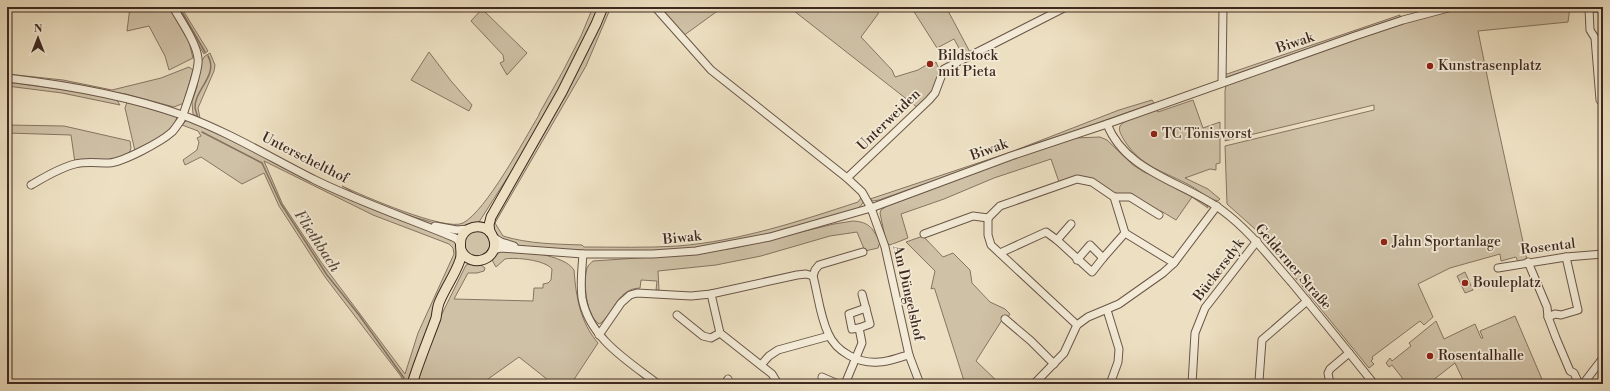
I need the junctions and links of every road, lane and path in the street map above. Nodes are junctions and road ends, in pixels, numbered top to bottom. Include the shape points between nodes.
1 (173, 7) edge
2 (603, 7) edge
3 (654, 7) edge
4 (1223, 7) edge
5 (1452, 7) edge
6 (1062, 8) edge
7 (1603, 8) edge
8 (7, 78) edge
9 (1222, 82) junction
10 (1603, 100) edge
11 (182, 118) junction
12 (1107, 124) junction
13 (532, 144) junction
14 (847, 178) junction
15 (31, 185) dead end
16 (1114, 197) junction
17 (1217, 206) junction
18 (871, 208) junction
19 (1159, 215) dead end
20 (988, 218) junction
21 (416, 222) junction
22 (1071, 224) dead end
23 (471, 228) junction
24 (1125, 233) junction
25 (924, 234) dead end
26 (492, 235) junction
27 (1057, 240) junction
28 (1257, 241) junction
29 (460, 247) junction
30 (524, 248) junction
31 (494, 250) junction
32 (863, 252) dead end
33 (1000, 253) junction
34 (583, 254) junction
35 (1603, 255) edge
36 (1104, 258) junction
37 (1566, 258) junction
38 (470, 259) junction
39 (1077, 260) junction
40 (1528, 262) junction
41 (1174, 263) junction
42 (1498, 268) dead end
43 (814, 276) junction
44 (711, 294) junction
45 (862, 294) dead end
46 (1307, 301) junction
47 (866, 308) junction
48 (1107, 310) junction
49 (677, 315) dead end
50 (436, 317) junction
51 (1548, 317) junction
52 (1005, 319) dead end
53 (1077, 325) junction
54 (859, 328) junction
55 (720, 333) junction
56 (599, 335) junction
57 (829, 336) junction
58 (1348, 353) junction
59 (909, 354) junction
60 (1603, 358) edge
61 (856, 359) junction
62 (1054, 364) junction
63 (761, 365) junction
64 (822, 377) dead end
65 (412, 384) edge
66 (658, 384) edge
67 (778, 384) edge
68 (838, 384) edge
69 (841, 384) edge
70 (920, 384) edge
71 (1034, 384) edge
72 (1110, 384) edge
73 (1192, 384) edge
74 (1263, 384) edge
75 (1330, 384) edge
76 (1374, 384) edge
77 (1579, 384) edge
78 (1583, 384) edge

1 - 11 street via 189,34 198,58
2 - 13 main road via 562,92
3 - 14 street via 712,70
4 - 9 street
5 - 9 street, Biwak via 1403,20
6 - 14 street, Unterweiden via 944,69 935,93 929,100
7 - 10 street via 1589,8 1590,30 1595,38 1600,100
8 - 11 street, Unterschelthof via 121,97
9 - 12 street, Biwak
11 - 15 street via 163,139 121,160 77,164 60,169
11 - 21 street, Unterschelthof via 222,131 323,183
12 - 17 street, Gelderner Straße via 1133,160
12 - 18 street, Biwak via 1010,156
13 - 23 main road via 484,218
13 - 26 main road via 490,220
14 - 18 street via 862,192
16 - 19 street via 1130,198
16 - 20 street via 1092,182 1078,179 1000,206
16 - 24 street
17 - 28 street, Gelderner Straße
17 - 41 street
18 - 34 street, Biwak via 801,229 696,251
18 - 59 street, Am Düngelshof via 885,247
20 - 25 street via 973,216
20 - 33 street via 991,245
21 - 23 street, Unterschelthof via 454,230
21 - 29 street, Unterschelthof via 453,236
22 - 27 street
23 - 26 main road via 483,227
23 - 29 main road via 462,236
24 - 36 street
24 - 41 street
26 - 30 street, Biwak via 501,242
26 - 31 main road
27 - 33 street via 1046,232
27 - 39 street
28 - 46 street, Gelderner Straße
28 - 73 street, Bückersdyk via 1205,308 1195,333
29 - 38 main road via 463,254
29 - 50 main road via 461,259
30 - 31 street, Biwak
30 - 34 street, Biwak
31 - 38 main road via 486,259
32 - 43 street via 819,266
33 - 53 street
34 - 56 street via 582,297 588,317
35 - 37 street, Rosental
36 - 39 street via 1092,272
36 - 39 street via 1090,245
37 - 40 street, Rosental
37 - 51 street via 1578,310
38 - 50 main road
40 - 42 street, Rosental
40 - 51 street via 1547,307
41 - 48 street via 1164,273
43 - 44 street via 797,275
43 - 57 street
44 - 55 street
44 - 56 street via 630,295 621,303
45 - 47 street
46 - 58 street, Gelderner Straße
46 - 74 street via 1262,340 1260,381
47 - 54 street via 870,324
47 - 54 street via 849,314 852,329
48 - 53 street via 1088,317
48 - 72 street via 1119,349 1118,362
49 - 55 street via 704,336 711,338
50 - 65 main road
51 - 77 street via 1570,371 1574,373
52 - 62 street
53 - 62 street via 1064,353
54 - 61 street via 862,343
55 - 63 street
56 - 66 street
57 - 61 street via 837,346
57 - 63 street via 778,350
58 - 75 street via 1330,369
58 - 76 street, Gelderner Straße
59 - 61 street via 878,362
59 - 70 street, Am Düngelshof
60 - 78 street
61 - 69 street via 845,384
62 - 71 street
63 - 67 street via 775,377
64 - 68 street

